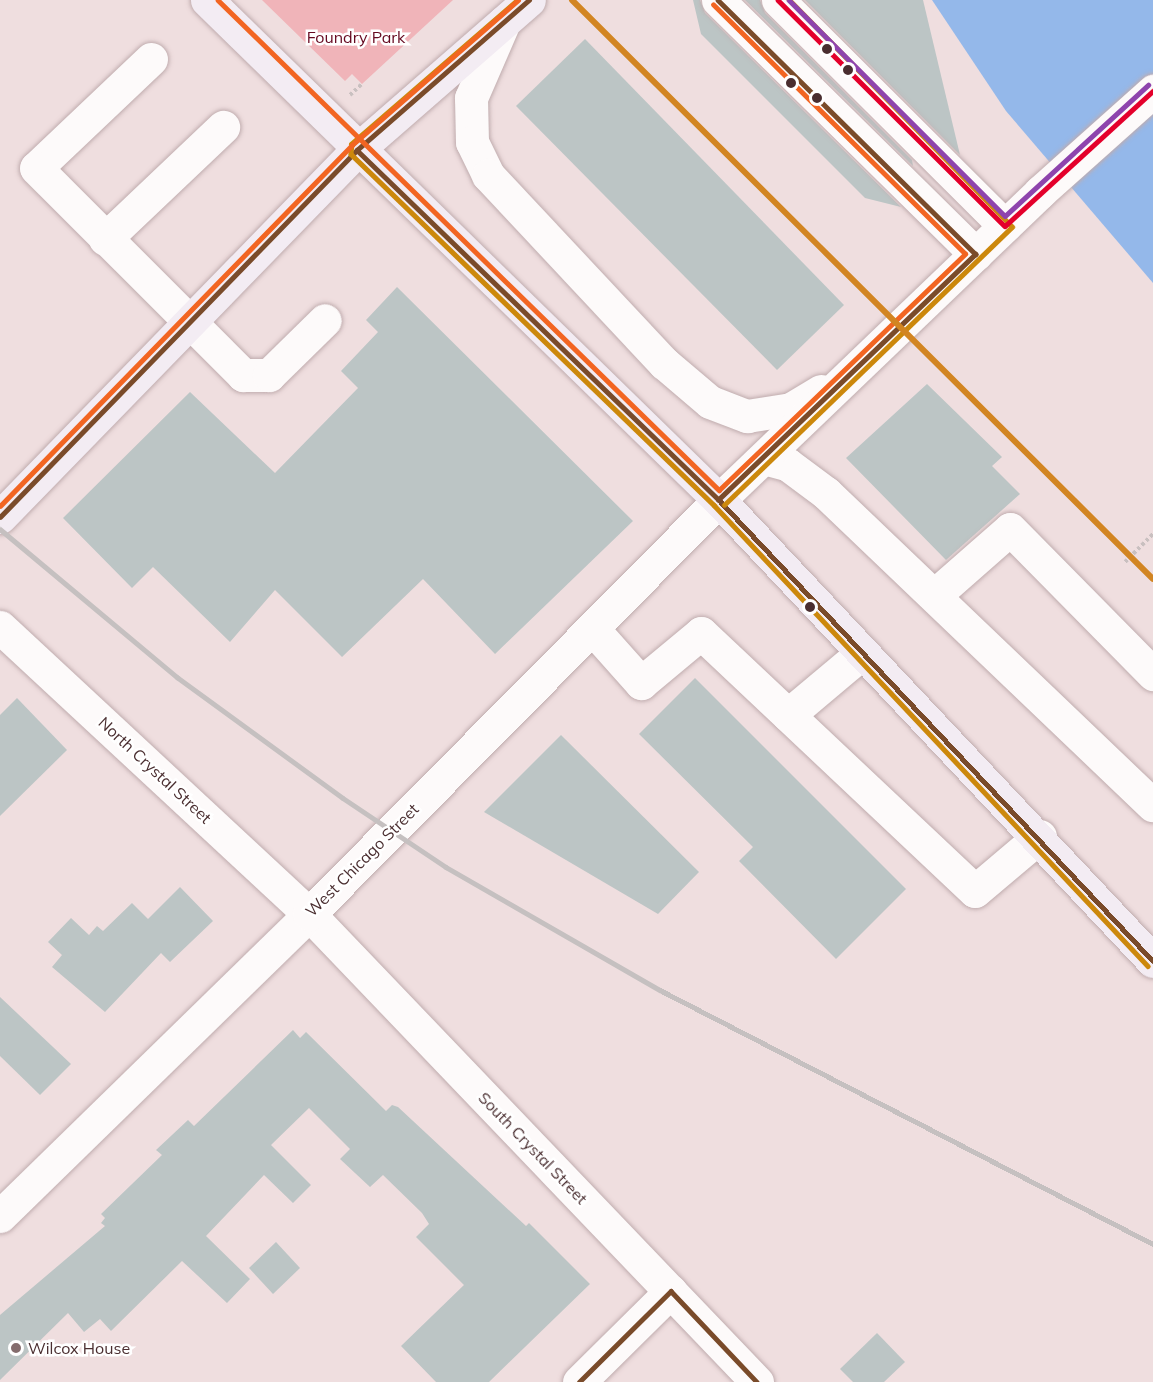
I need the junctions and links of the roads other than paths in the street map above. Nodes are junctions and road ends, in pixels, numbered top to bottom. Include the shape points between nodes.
1 (207, 0) edge
2 (529, 0) edge
3 (718, 0) edge
4 (778, 0) edge
5 (504, 22) junction
6 (151, 59) dead end
7 (1153, 91) edge
8 (223, 127) dead end
9 (357, 150) junction
10 (1005, 226) junction
11 (105, 239) junction
12 (976, 254) junction
13 (325, 320) dead end
14 (189, 324) junction
15 (850, 374) junction
16 (764, 458) junction
17 (719, 500) junction
18 (0, 517) edge
19 (936, 594) junction
20 (0, 627) edge
21 (592, 628) junction
22 (862, 654) junction
23 (1153, 674) edge
24 (788, 715) junction
25 (1153, 805) edge
26 (1040, 836) junction
27 (309, 914) junction
28 (1153, 961) edge
29 (0, 1216) edge
30 (670, 1291) junction
31 (579, 1382) edge
32 (758, 1382) edge

1 - 9 main road
2 - 5 main road
3 - 12 street
4 - 10 street
5 - 9 main road
5 - 15 street via 471,98 472,142 488,175 664,363 710,402 747,416 791,409
6 - 11 street via 36,168
7 - 10 street
8 - 11 street
9 - 14 main road
9 - 17 main road
10 - 12 street
11 - 14 street
12 - 15 street
13 - 14 street via 268,375 243,375
14 - 18 main road
15 - 16 street, West Chicago Street
16 - 17 street, West Chicago Street
16 - 19 street via 788,464 826,493
17 - 21 street, West Chicago Street
17 - 22 main road
19 - 23 street via 1010,529
19 - 25 street
20 - 27 street, North Crystal Street
21 - 24 street via 641,683 701,633
21 - 27 street, West Chicago Street
22 - 24 street
22 - 26 main road
24 - 26 street via 975,891
26 - 28 main road
27 - 29 street, West Chicago Street
27 - 30 street, South Crystal Street
30 - 31 street
30 - 32 street, South Crystal Street

